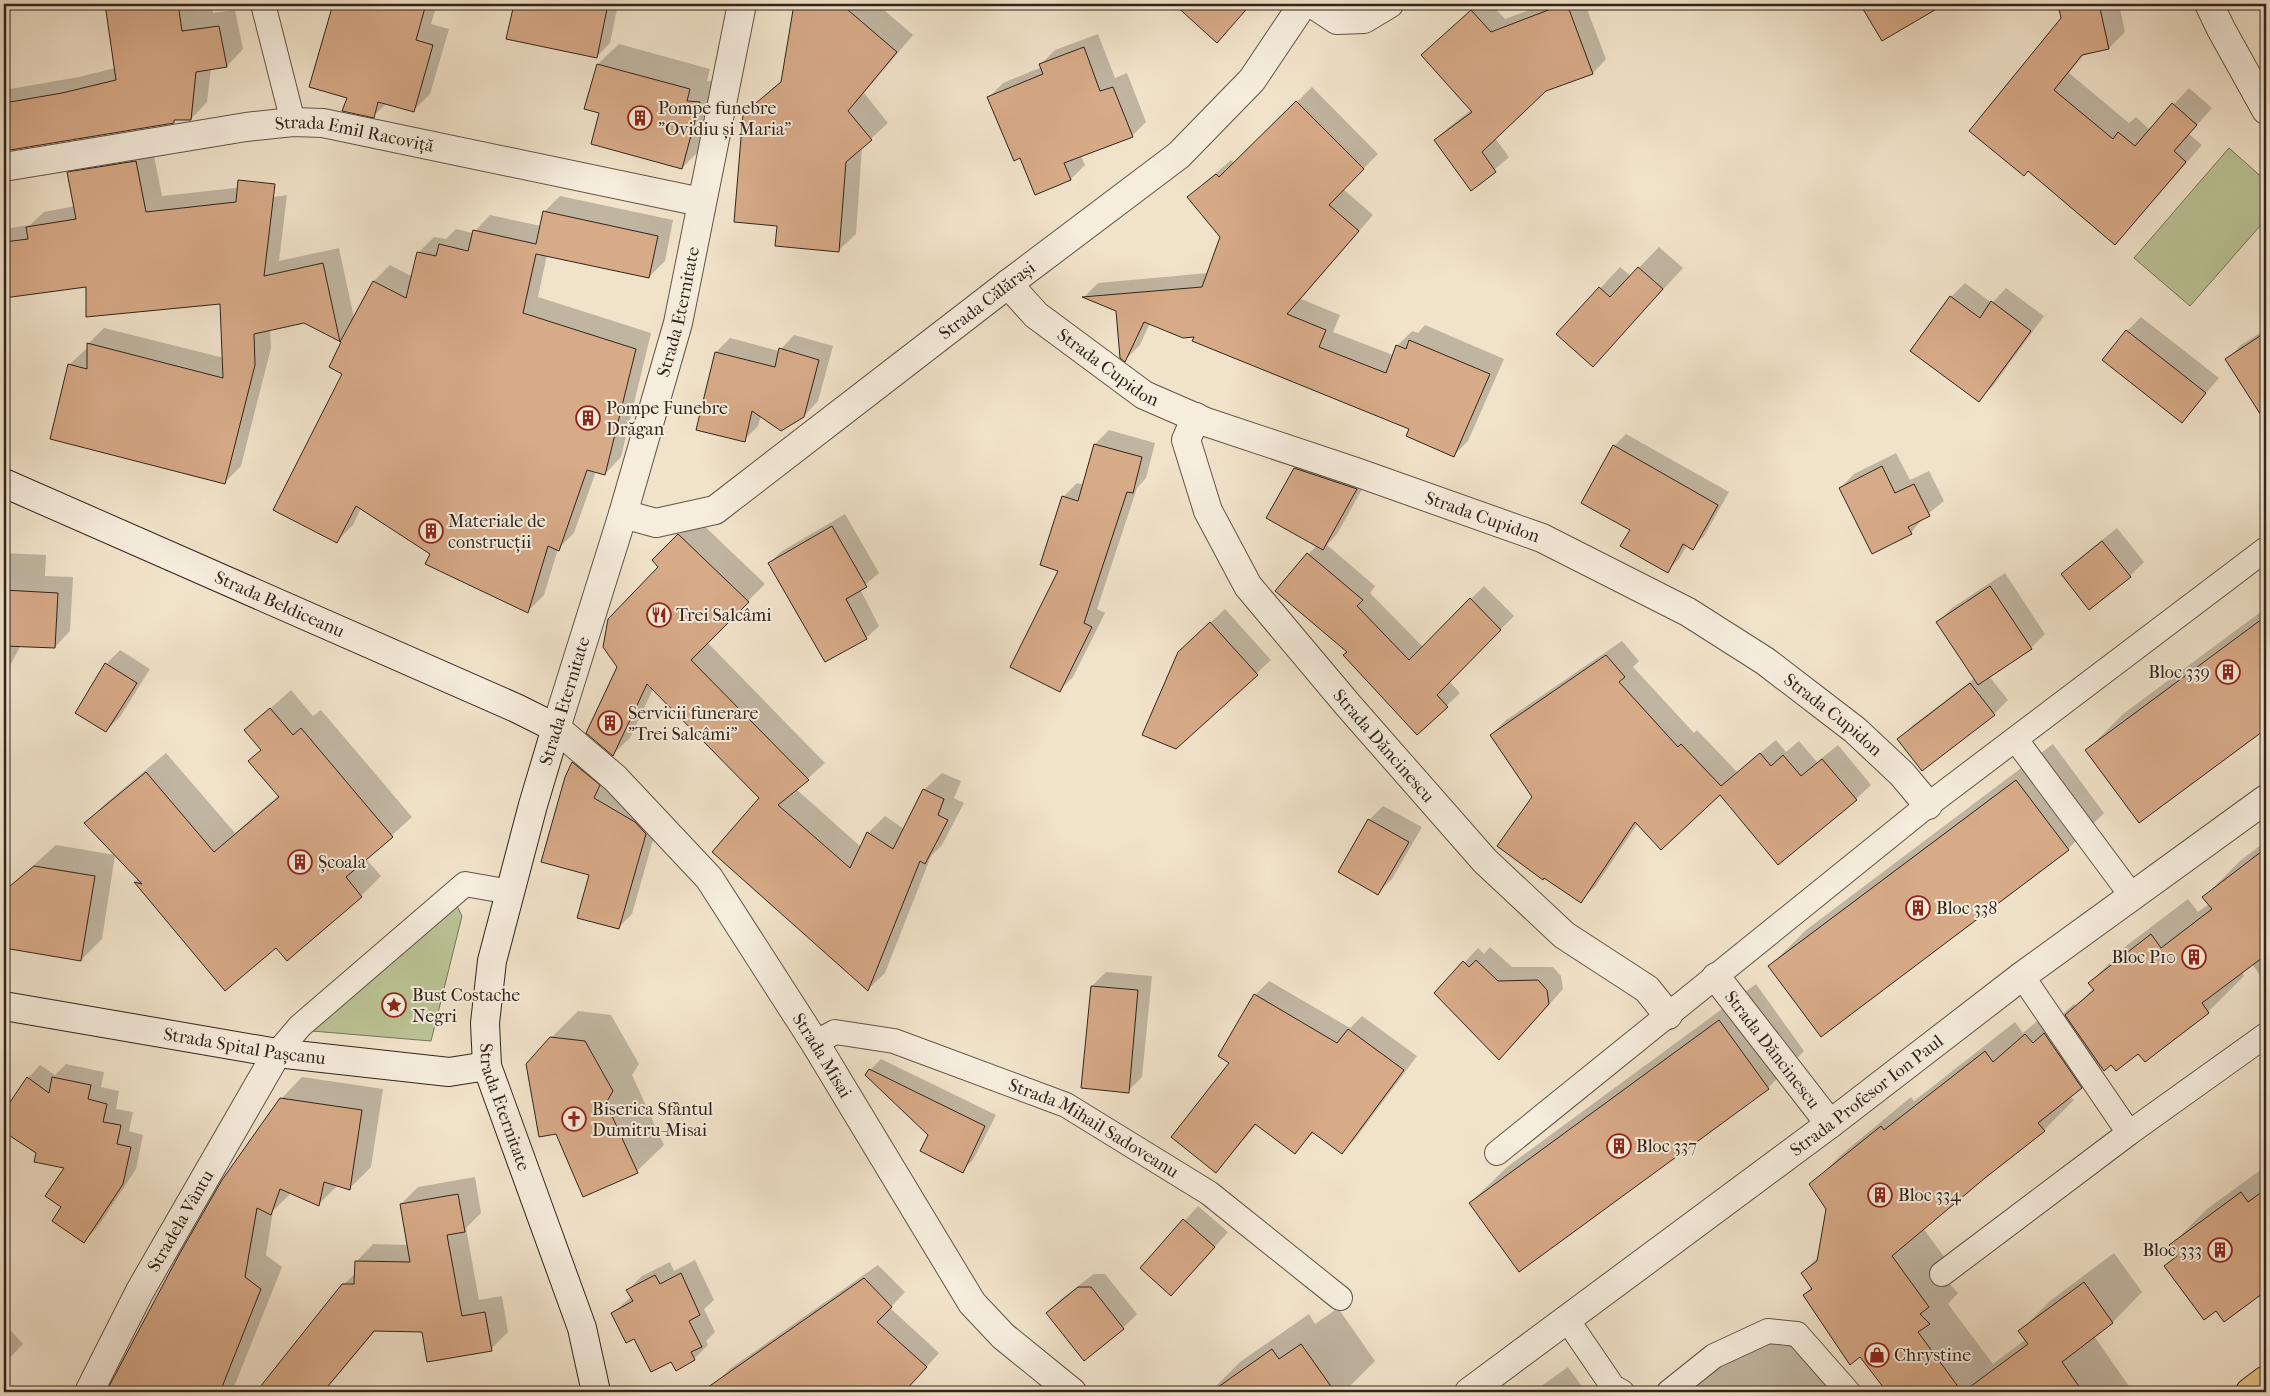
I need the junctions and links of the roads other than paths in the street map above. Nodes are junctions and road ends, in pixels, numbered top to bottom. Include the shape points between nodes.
1 (263, 4) edge
2 (742, 4) edge
3 (1303, 4) edge
4 (1313, 4) edge
5 (1389, 4) edge
6 (2209, 4) edge
7 (2266, 110) edge
8 (293, 122) junction
9 (4, 167) edge
10 (701, 202) junction
11 (1008, 284) junction
12 (1196, 417) junction
13 (4, 483) edge
14 (623, 514) junction
15 (2266, 549) edge
16 (556, 728) junction
17 (2016, 740) junction
18 (2266, 799) edge
19 (1928, 805) junction
20 (510, 892) junction
21 (2132, 896) junction
22 (2022, 976) junction
23 (1716, 977) junction
24 (4, 1006) edge
25 (1668, 1015) junction
26 (2266, 1035) edge
27 (815, 1043) junction
28 (276, 1052) junction
29 (487, 1066) junction
30 (1830, 1124) junction
31 (2130, 1133) junction
32 (1497, 1153) dead end
33 (1942, 1274) dead end
34 (1340, 1298) dead end
35 (1566, 1318) junction
36 (2266, 1380) edge
37 (89, 1392) edge
38 (596, 1392) edge
39 (1072, 1392) edge
40 (1469, 1392) edge
41 (1622, 1392) edge
42 (1669, 1392) edge
43 (1848, 1392) edge
44 (2250, 1392) edge

1 - 8 lane
2 - 10 street, Strada Eternitate
3 - 11 street, Strada Călărași via 1252,80 1179,155
4 - 5 street via 1337,20 1364,19
6 - 7 street
8 - 9 street, Strada Emil Racoviță
8 - 10 street, Strada Emil Racoviță via 323,123
10 - 14 street, Strada Eternitate via 678,323
11 - 12 street, Strada Cupidon via 1036,315 1144,396
11 - 14 street, Strada Călărași via 716,510 656,523
12 - 19 street, Strada Cupidon via 1542,538 1688,612 1765,661 1855,730 1902,774
12 - 25 street, Strada Dăncinescu via 1186,440 1208,511 1248,586 1485,861 1564,936 1647,989
13 - 16 street, Strada Beldiceanu
14 - 16 street, Strada Eternitate
15 - 17 lane
16 - 20 street, Strada Eternitate
16 - 27 street, Strada Misai via 615,778 709,878
17 - 19 lane
17 - 21 lane
18 - 21 street, Strada Profesor Ion Paul
19 - 23 lane
20 - 28 lane via 464,884 300,1026
20 - 29 street, Strada Eternitate via 492,960 485,1023
21 - 22 street, Strada Profesor Ion Paul
22 - 30 street, Strada Profesor Ion Paul
22 - 31 lane
23 - 25 lane
23 - 30 street, Strada Dăncinescu
24 - 28 street, Strada Spital Pașcanu
25 - 32 lane
26 - 31 lane
27 - 34 lane, Strada Mihail Sadoveanu via 835,1032 894,1041 1066,1104 1209,1193
27 - 39 street, Strada Misai via 972,1303 1003,1336
28 - 29 street, Strada Spital Pașcanu via 449,1072
28 - 37 street, Stradela Vântu via 140,1291
29 - 38 street, Strada Eternitate via 582,1328
30 - 35 street, Strada Profesor Ion Paul
31 - 33 lane
35 - 40 street, Strada Profesor Ion Paul
35 - 41 lane via 1614,1387
36 - 44 main road
42 - 43 lane via 1714,1356 1768,1331 1797,1334

